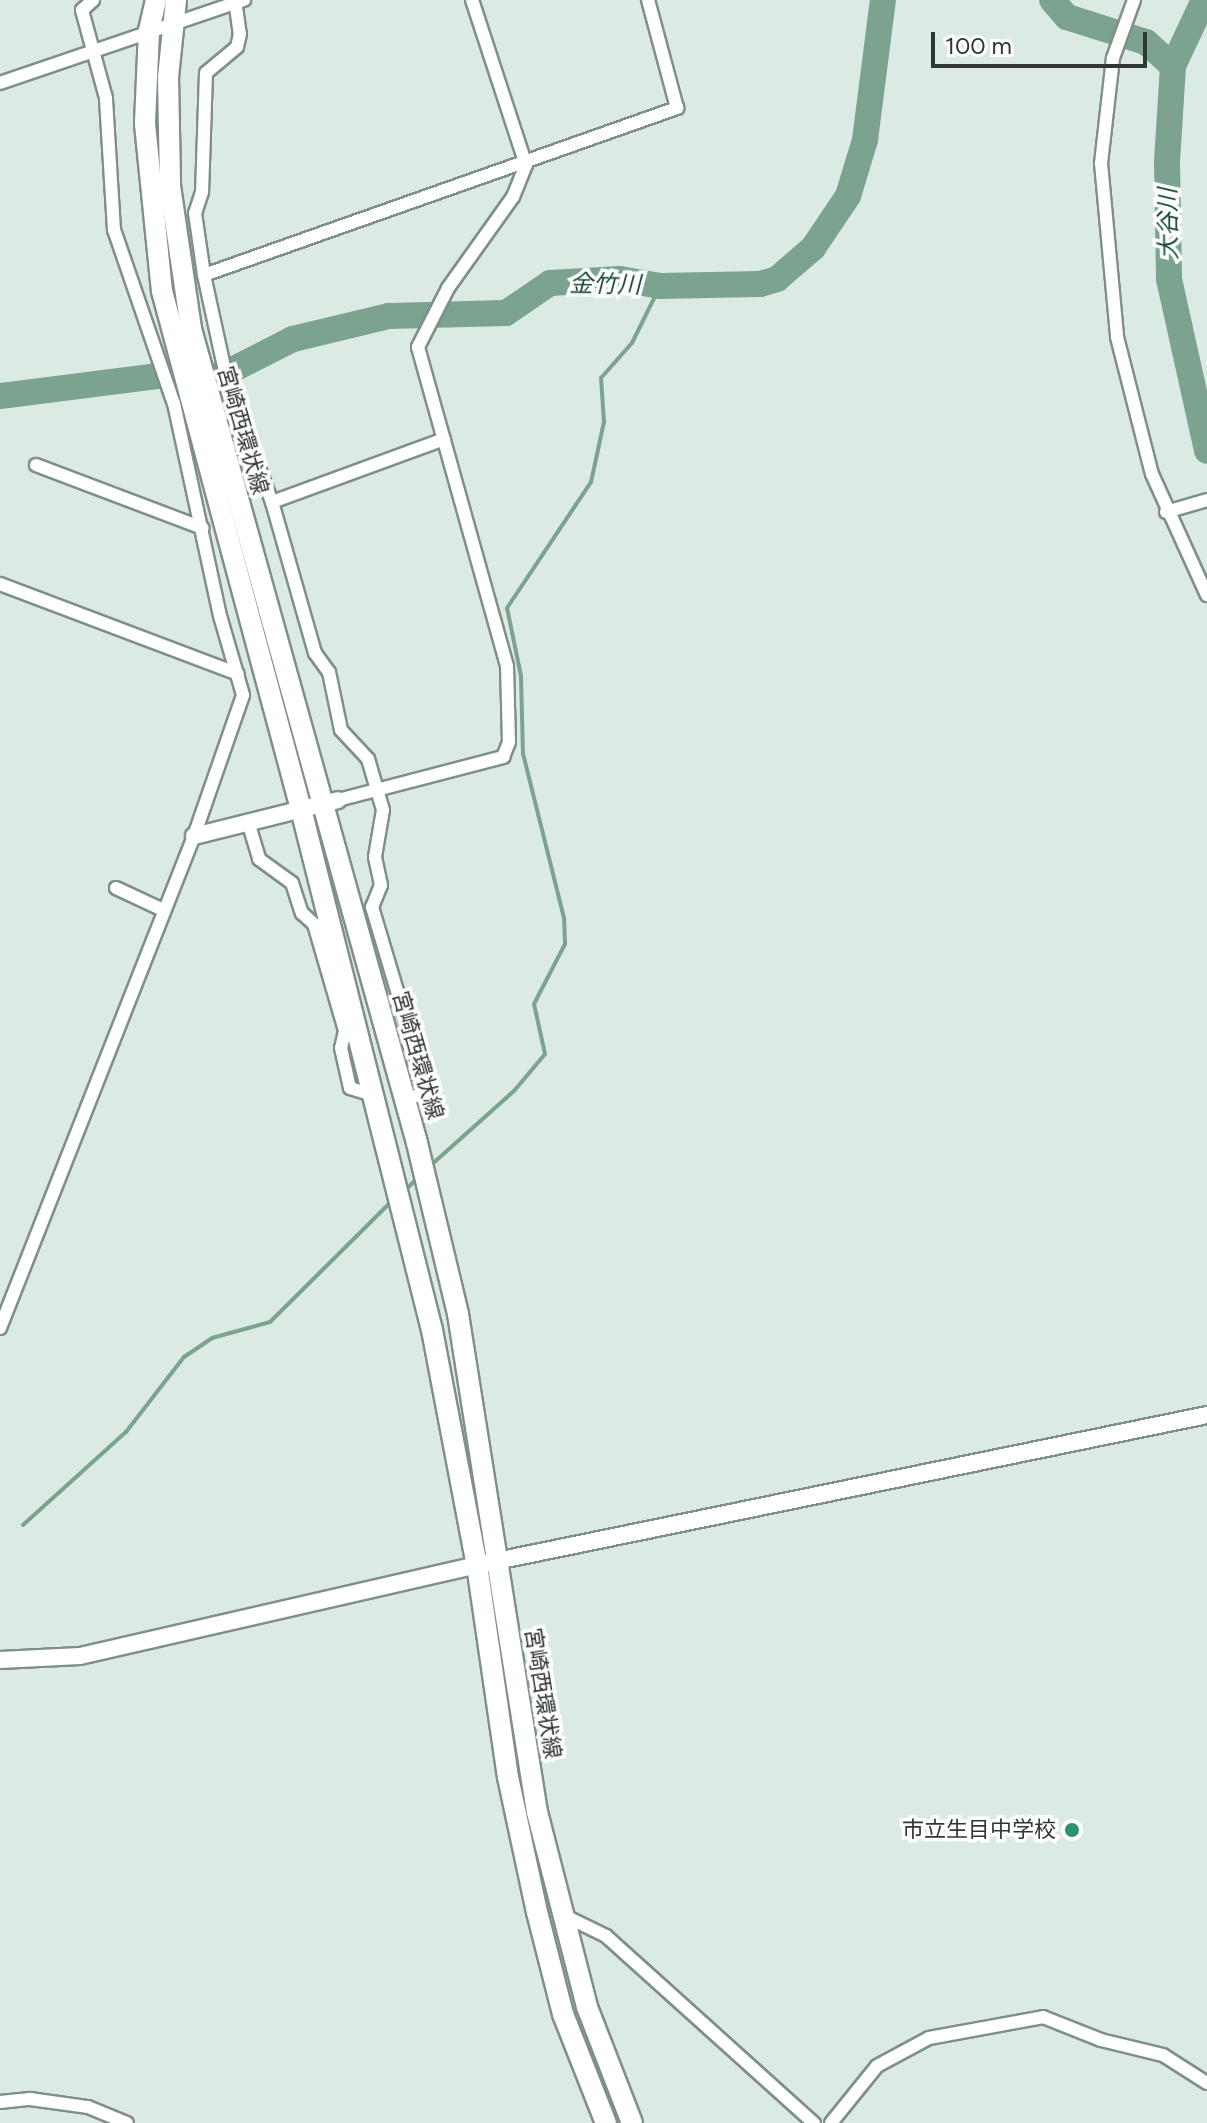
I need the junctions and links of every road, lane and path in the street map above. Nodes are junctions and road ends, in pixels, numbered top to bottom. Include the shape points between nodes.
1 (93, 0) edge
2 (156, 0) edge
3 (176, 0) edge
4 (472, 0) edge
5 (648, 0) edge
6 (1134, 0) edge
7 (238, 1) edge
8 (172, 24) junction
9 (149, 31) junction
10 (96, 51) junction
11 (0, 83) edge
12 (526, 165) junction
13 (204, 275) junction
14 (183, 333) junction
15 (180, 402) junction
16 (444, 439) junction
17 (36, 465) dead end
18 (1207, 500) edge
19 (272, 502) junction
20 (1170, 511) junction
21 (203, 528) junction
22 (0, 584) edge
23 (1207, 595) edge
24 (238, 674) junction
25 (375, 790) junction
26 (331, 802) junction
27 (301, 809) junction
28 (248, 822) junction
29 (194, 836) junction
30 (116, 888) dead end
31 (163, 910) junction
32 (373, 1095) junction
33 (405, 1099) junction
34 (0, 1328) edge
35 (1207, 1415) edge
36 (498, 1562) junction
37 (477, 1565) junction
38 (0, 1660) edge
39 (560, 1914) junction
40 (1207, 2083) edge
41 (0, 2102) edge
42 (127, 2123) edge
43 (606, 2123) edge
44 (632, 2123) edge
45 (814, 2123) edge
46 (831, 2123) edge

1 - 10 street via 82,10
2 - 9 main road, 宮崎西環状線
3 - 8 main road, 宮崎西環状線
4 - 12 street
5 - 12 street via 677,108
6 - 20 street via 1113,58 1101,163 1117,337
7 - 8 street
7 - 13 street via 237,47 206,73 202,192 195,213
8 - 9 street
8 - 14 main road, 宮崎西環状線 via 170,186
9 - 10 street
9 - 14 main road, 宮崎西環状線 via 149,185
10 - 11 street
10 - 14 street via 106,98 114,230
12 - 13 street
12 - 16 street via 506,209 448,288 418,347
13 - 14 street
14 - 15 main road, 宮崎西環状線
14 - 19 street via 229,390
14 - 26 main road, 宮崎西環状線 via 209,402
15 - 21 street
15 - 27 main road, 宮崎西環状線
16 - 19 street
16 - 25 street via 507,666 509,742 503,757
17 - 21 street
18 - 20 street
19 - 25 street via 315,653 329,672 341,730 368,759
20 - 23 street
21 - 24 street
22 - 24 street
24 - 29 street via 243,695
25 - 26 street
25 - 33 street via 383,810 375,857 381,885 372,907 425,1085 419,1095
26 - 27 street
26 - 33 main road, 宮崎西環状線
27 - 28 street
27 - 32 main road, 宮崎西環状線
28 - 29 street
28 - 32 street via 259,859 292,883 302,913 314,924 345,1031 341,1048 350,1088
29 - 31 street
30 - 31 street
31 - 34 street
32 - 37 main road, 宮崎西環状線 via 403,1212
33 - 36 main road, 宮崎西環状線 via 458,1314
35 - 36 street
36 - 37 street
36 - 39 main road, 宮崎西環状線 via 537,1812
37 - 38 street via 80,1656
37 - 43 main road, 宮崎西環状線 via 508,1777 537,1912 563,2014
39 - 44 main road, 宮崎西環状線 via 587,2007
39 - 45 street via 606,1936
40 - 46 street via 1163,2055 1101,2040 1043,2017 929,2038 877,2066
41 - 42 street via 30,2099 88,2107

